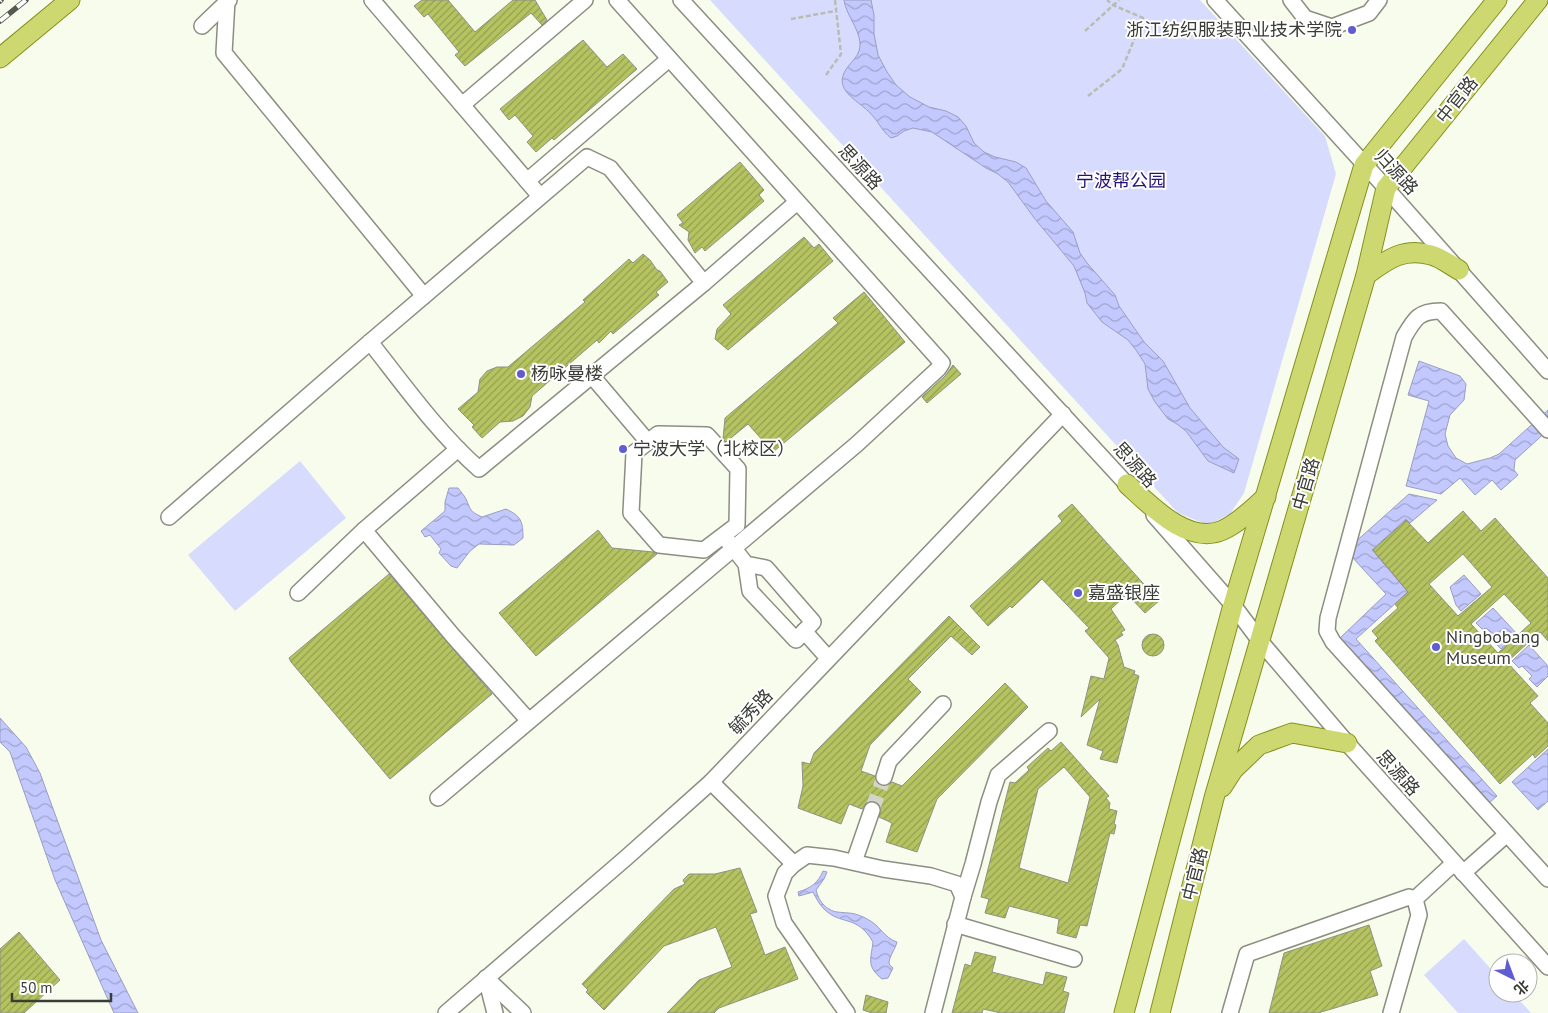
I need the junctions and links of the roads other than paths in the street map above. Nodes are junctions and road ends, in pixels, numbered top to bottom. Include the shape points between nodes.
1 (70, 0) edge
2 (228, 0) edge
3 (585, 0) edge
4 (617, 0) edge
5 (681, 0) edge
6 (1215, 0) edge
7 (1291, 0) edge
8 (1379, 0) edge
9 (1497, 0) edge
10 (1538, 0) edge
11 (376, 1) edge
12 (202, 26) dead end
13 (0, 58) edge
14 (669, 59) junction
15 (462, 105) junction
16 (1364, 165) junction
17 (527, 181) junction
18 (1386, 188) junction
19 (540, 196) junction
20 (797, 202) junction
21 (1458, 270) junction
22 (1366, 275) junction
23 (704, 283) junction
24 (424, 296) junction
25 (370, 342) junction
26 (1548, 371) edge
27 (592, 376) junction
28 (1063, 414) junction
29 (1548, 430) edge
30 (648, 442) junction
31 (458, 449) junction
32 (1127, 484) junction
33 (1266, 496) junction
34 (169, 517) dead end
35 (364, 530) junction
36 (723, 535) junction
37 (733, 548) junction
38 (746, 564) junction
39 (298, 593) dead end
40 (1233, 605) junction
41 (804, 631) junction
42 (1260, 641) junction
43 (828, 658) junction
44 (943, 704) dead end
45 (528, 721) junction
46 (1049, 731) dead end
47 (1347, 744) junction
48 (884, 777) tunnel mouth
49 (710, 782) junction
50 (438, 798) dead end
51 (1214, 798) junction
52 (872, 810) tunnel mouth
53 (1507, 834) junction
54 (854, 862) junction
55 (794, 864) junction
56 (1459, 868) junction
57 (1548, 879) edge
58 (962, 896) junction
59 (1415, 899) junction
60 (956, 924) junction
61 (1074, 959) dead end
62 (1548, 967) edge
63 (486, 978) junction
64 (446, 1013) edge
65 (495, 1013) edge
66 (523, 1013) edge
67 (847, 1013) edge
68 (933, 1013) edge
69 (1124, 1013) edge
70 (1160, 1013) edge
71 (1230, 1013) edge
72 (1391, 1013) edge

1 - 13 main road
2 - 12 street
2 - 24 street via 224,54
3 - 15 street
4 - 14 street
5 - 28 street, 思源路
6 - 16 street, 归源路
7 - 8 street via 1306,18 1332,27 1369,13
9 - 16 main road, 中官路
10 - 18 main road, 中官路
11 - 15 street
14 - 17 street
14 - 20 street
15 - 17 street
16 - 18 street, 归源路
16 - 33 main road, 中官路
17 - 19 street
18 - 21 street, 归源路
18 - 22 main road, 中官路
19 - 23 street via 588,157 610,168
19 - 24 street
20 - 23 street
20 - 37 street via 942,363 857,444
21 - 22 main road via 1432,255 1411,253 1390,258
21 - 26 street, 归源路
22 - 42 main road, 中官路
23 - 27 street
24 - 25 street
25 - 31 street
25 - 34 street
27 - 30 street
27 - 31 street via 478,469
28 - 32 street, 思源路
28 - 43 street, 毓秀路
29 - 53 street via 1441,311 1426,311 1413,322 1404,337 1328,618 1327,631 1333,642
30 - 36 street via 658,434 707,434 738,469 736,525
30 - 36 street via 634,453 631,513 660,544 704,550
31 - 35 street
32 - 33 main road via 1160,516 1196,533 1229,527
32 - 40 street, 思源路
33 - 40 main road, 中官路
35 - 39 street
35 - 45 street
36 - 37 street
37 - 38 street
37 - 45 street
38 - 41 street via 766,568 813,622
38 - 41 street via 750,591 796,640
40 - 42 street, 思源路
40 - 69 main road, 中官路
41 - 43 street
42 - 47 street, 思源路
42 - 51 main road, 中官路
43 - 49 street, 毓秀路
44 - 48 street via 889,761
45 - 50 street
46 - 58 street via 998,775
47 - 51 main road via 1292,733 1260,745 1233,770
47 - 56 street, 思源路
49 - 55 street
49 - 63 street, 毓秀路
51 - 70 main road, 中官路
52 - 54 street
53 - 56 street
53 - 57 street
54 - 55 street via 807,855
54 - 58 street via 957,884
55 - 67 street via 785,873 776,896 784,923
56 - 59 street
56 - 62 street, 思源路
58 - 60 street
59 - 71 street via 1409,897 1247,954
59 - 72 street via 1419,915
60 - 61 street
60 - 68 street
63 - 64 street, 毓秀路
63 - 65 street
63 - 66 street

